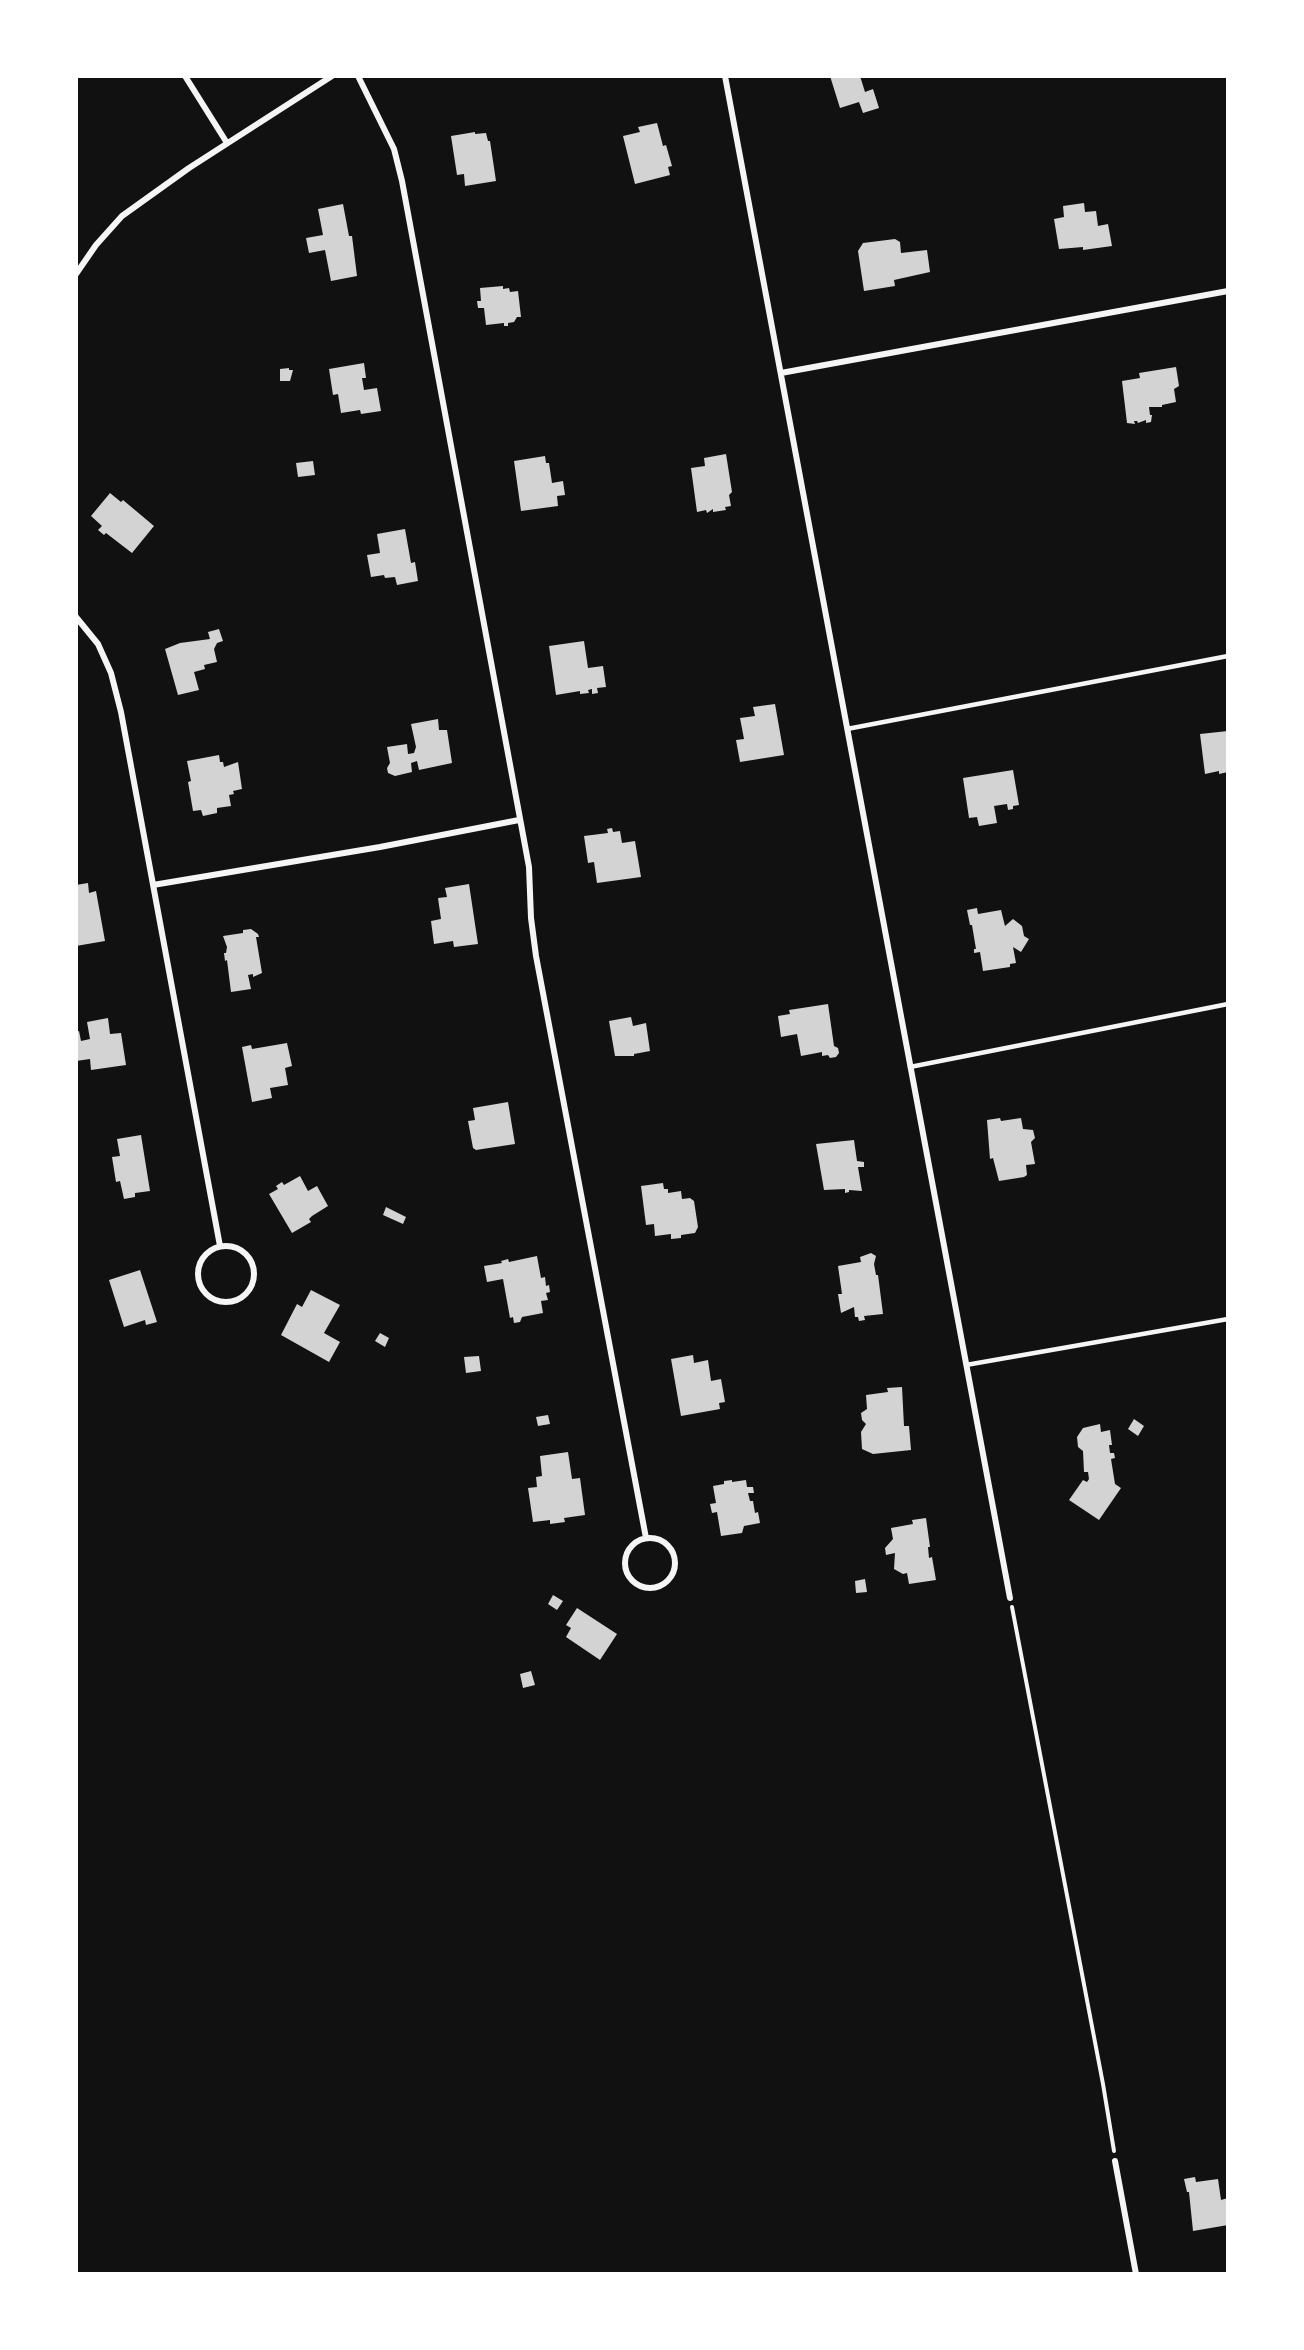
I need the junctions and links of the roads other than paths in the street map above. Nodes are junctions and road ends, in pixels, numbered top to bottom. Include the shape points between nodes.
1 (185, 76) edge
2 (332, 76) edge
3 (358, 76) edge
4 (725, 76) edge
5 (227, 143) junction
6 (76, 274) edge
7 (1227, 291) edge
8 (781, 373) junction
9 (76, 617) edge
10 (1227, 656) edge
11 (847, 729) junction
12 (519, 820) junction
13 (153, 885) junction
14 (1227, 1004) edge
15 (910, 1067) junction
16 (220, 1246) junction
17 (1227, 1319) edge
18 (966, 1365) junction
19 (646, 1538) junction
20 (1010, 1598) road end
21 (1115, 2161) road end
22 (1136, 2274) edge

1 - 5 street
2 - 5 street
3 - 12 street via 394,149 402,181
4 - 8 street
5 - 6 street via 122,216
7 - 8 street
8 - 11 street
9 - 13 street via 98,644 111,673
10 - 11 lane
11 - 15 street
12 - 13 street
12 - 19 street via 529,867 536,956
13 - 16 street
14 - 15 lane
15 - 18 street
16 - 16 street via 200,1263 198,1280 214,1300 232,1302 248,1292 253,1283 252,1263 239,1249
17 - 18 lane
18 - 20 street
19 - 19 street via 631,1546 625,1563 630,1578 645,1587 654,1587 668,1581 675,1559 673,1551 661,1540
21 - 22 street

